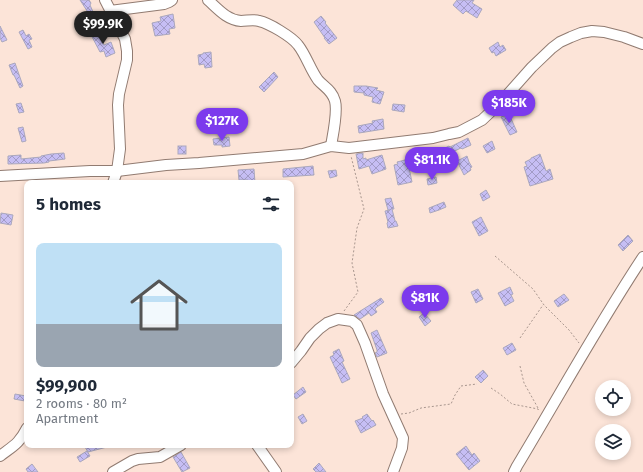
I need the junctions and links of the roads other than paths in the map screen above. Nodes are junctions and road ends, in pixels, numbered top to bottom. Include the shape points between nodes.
1 (105, 0) edge
2 (172, 0) edge
3 (208, 0) edge
4 (110, 11) junction
5 (643, 44) edge
6 (331, 146) junction
7 (117, 171) junction
8 (0, 176) edge
9 (114, 180) edge
10 (643, 257) edge
11 (294, 359) edge
12 (24, 432) edge
13 (177, 448) edge
14 (259, 448) edge
15 (0, 456) edge
16 (113, 472) edge
17 (276, 472) edge
18 (393, 472) edge
19 (514, 472) edge

1 - 4 street
2 - 4 street via 164,4
3 - 6 street via 221,13 233,20 260,21 292,38 298,45 318,80 330,90 335,100
4 - 7 street via 125,39 127,51 118,105 120,150
5 - 6 street via 604,32 581,33 552,48 500,103 482,120 471,126 433,138 349,148
6 - 7 street via 303,154
7 - 8 street
7 - 9 street
10 - 19 street
11 - 18 street via 310,338 327,323 338,319 352,321 357,325 403,438
12 - 15 street via 16,444
13 - 16 street via 160,457 132,461
14 - 17 street

